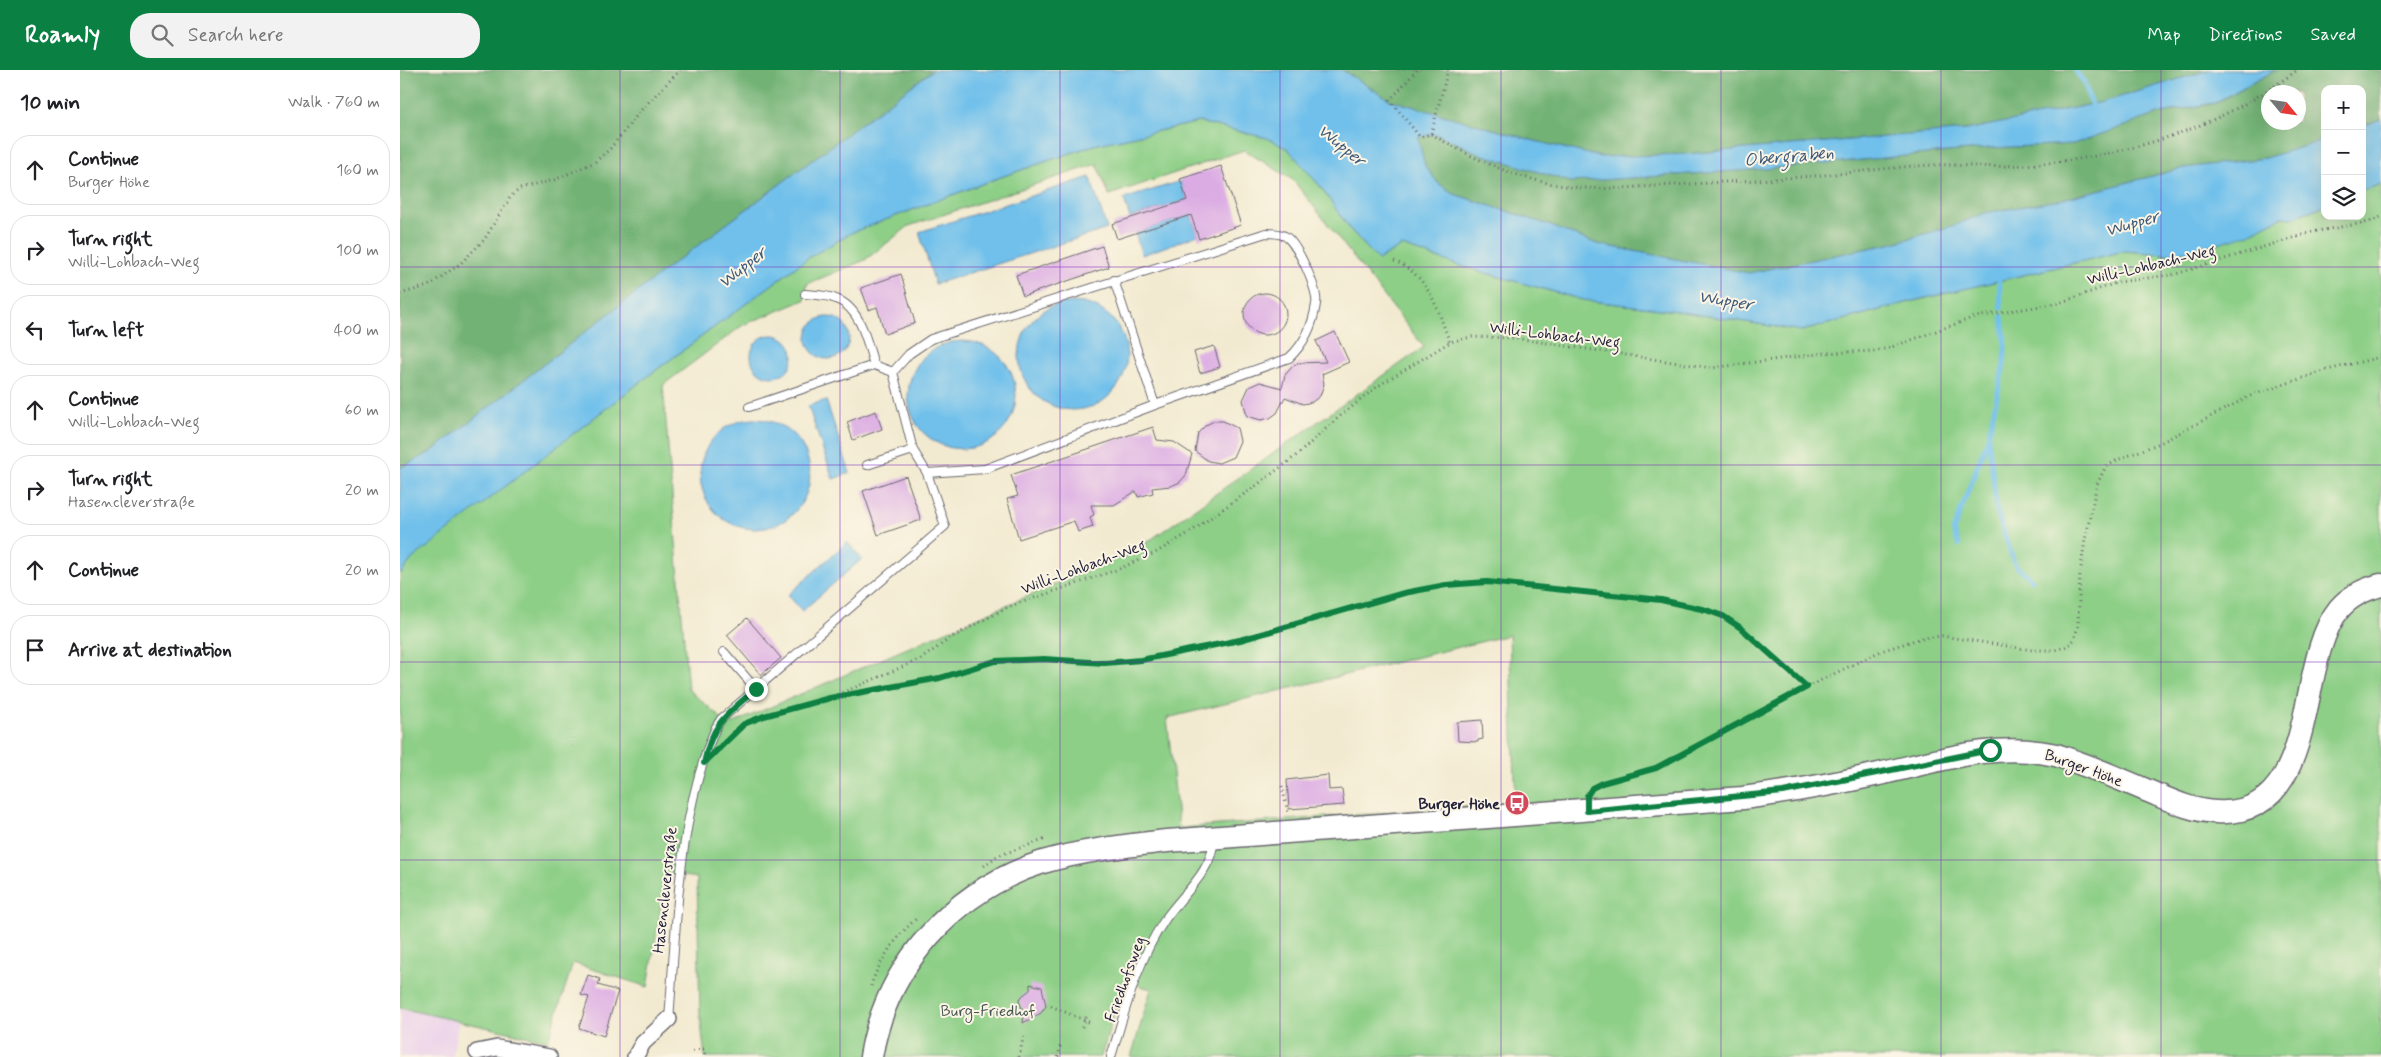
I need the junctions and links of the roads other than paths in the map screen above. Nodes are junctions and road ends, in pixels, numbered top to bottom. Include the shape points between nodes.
1 (1114, 280) junction
2 (805, 294) dead end
3 (874, 365) junction
4 (893, 372) junction
5 (1155, 405) junction
6 (749, 407) dead end
7 (913, 450) junction
8 (867, 465) dead end
9 (927, 474) junction
10 (2381, 585) edge
11 (724, 652) dead end
12 (756, 689) junction
13 (1213, 838) junction
14 (669, 1019) joint
15 (478, 1052) dead end
16 (549, 1057) edge
17 (635, 1057) edge
18 (871, 1057) edge
19 (1111, 1057) edge

1 - 4 lane via 931,339 909,354
1 - 5 lane
1 - 5 lane via 1266,233 1275,233 1293,243 1317,294 1309,330 1301,346 1289,358
2 - 3 lane via 836,298 851,308 867,339
3 - 4 lane
3 - 6 lane
4 - 7 lane
5 - 9 lane via 984,469
7 - 8 lane
7 - 9 lane
9 - 12 lane via 945,526
10 - 13 main road, Burger Höhe via 2351,598 2334,618 2322,647 2298,740 2285,775 2273,791 2242,809 2218,812 2198,809 2068,759 2037,750 2017,749 1975,753 1783,792 1587,811
11 - 12 lane
12 - 14 lane, Hasencleverstraße via 721,719 712,737 689,817
13 - 18 main road, Burger Höhe via 1107,848 1059,858 1026,869 976,895 938,925 910,959 894,985 877,1029
13 - 19 lane, Friedhofsweg via 1208,861 1150,944
14 - 17 street, Hasencleverstraße via 643,1044
15 - 16 street via 497,1048

